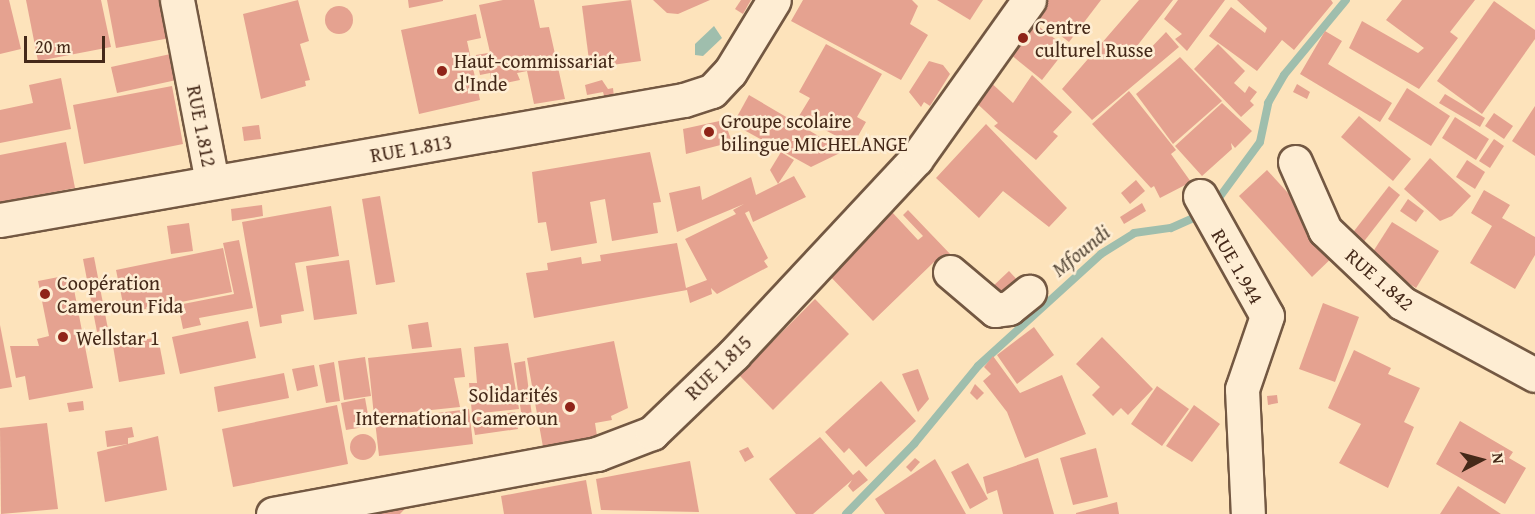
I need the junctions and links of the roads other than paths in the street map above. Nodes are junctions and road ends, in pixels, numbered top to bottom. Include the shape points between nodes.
1 (177, 0) edge
2 (774, 0) edge
3 (1029, 0) edge
4 (1295, 162) dead end
5 (213, 182) junction
6 (1200, 196) dead end
7 (0, 220) edge
8 (970, 281) dead end
9 (1029, 292) dead end
10 (1535, 375) edge
11 (344, 508) edge
12 (273, 514) edge
13 (1248, 514) edge

1 - 5 street, RUE 1.812
2 - 5 street, RUE 1.813 via 730,72 712,91 684,100
3 - 11 street, RUE 1.815 via 916,159 734,354 652,433 597,454
4 - 10 street, RUE 1.842 via 1325,230 1402,303
5 - 7 street, RUE 1.813
6 - 13 street, RUE 1.944 via 1267,316 1242,389
8 - 9 street via 1001,310
11 - 12 street, RUE 1.815

